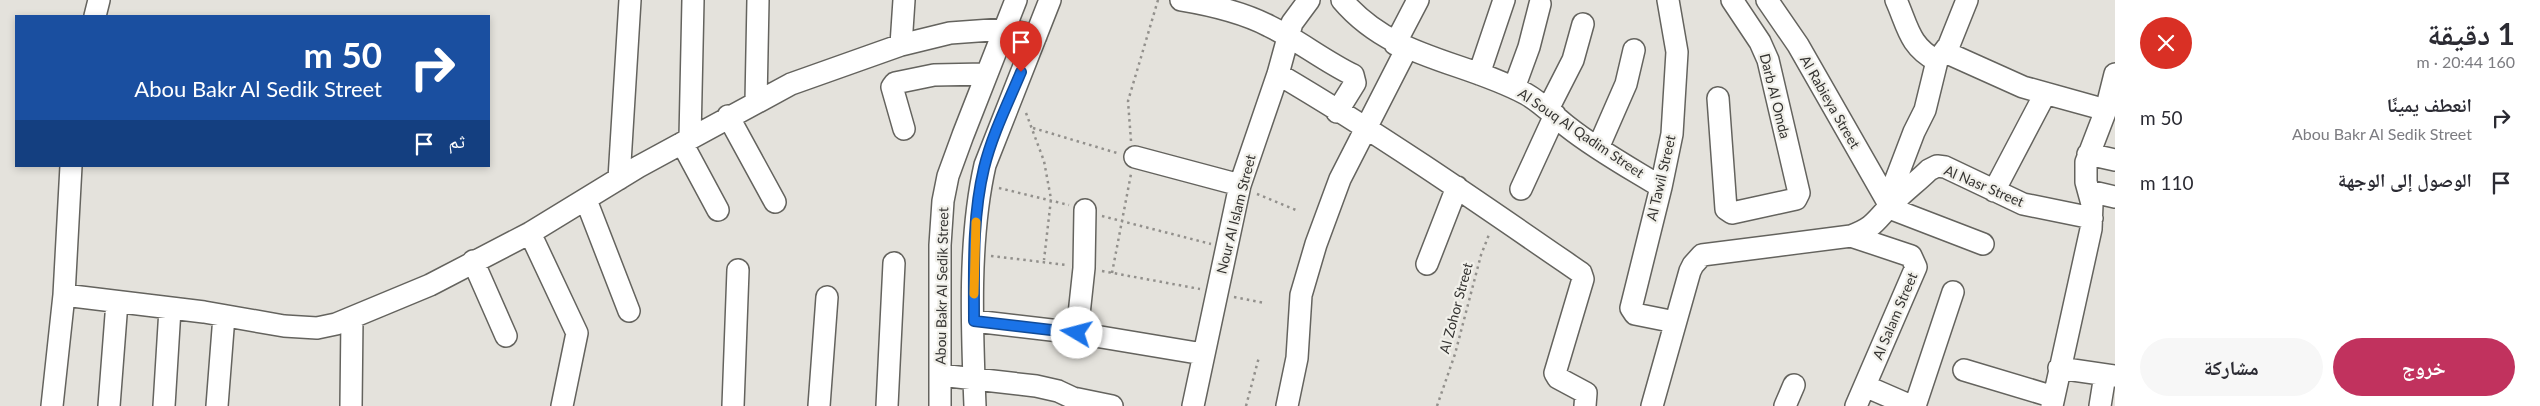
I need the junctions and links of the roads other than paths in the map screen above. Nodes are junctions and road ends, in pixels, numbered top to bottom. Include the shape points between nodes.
1 (99, 0) edge
2 (630, 0) edge
3 (694, 0) edge
4 (758, 0) edge
5 (904, 0) edge
6 (1016, 0) edge
7 (1050, 0) edge
8 (1181, 0) edge
9 (1309, 0) edge
10 (1342, 0) edge
11 (1418, 0) edge
12 (1504, 0) edge
13 (1732, 0) edge
14 (1767, 0) edge
15 (1896, 0) edge
16 (1967, 0) edge
17 (1672, 1) edge
18 (1540, 4) dead end
19 (95, 15) edge
20 (1583, 24) dead end
21 (1005, 29) junction
22 (1036, 36) junction
23 (1289, 37) junction
24 (901, 45) junction
25 (1401, 46) junction
26 (1634, 50) dead end
27 (1941, 56) junction
28 (986, 74) junction
29 (1278, 74) junction
30 (1479, 74) junction
31 (2115, 74) edge
32 (1514, 88) junction
33 (2045, 94) junction
34 (1718, 98) dead end
35 (756, 102) junction
36 (2106, 110) junction
37 (1337, 112) junction
38 (1551, 112) junction
39 (728, 116) junction
40 (904, 129) dead end
41 (1367, 129) junction
42 (686, 140) junction
43 (1598, 148) junction
44 (2088, 154) junction
45 (1135, 157) road end
46 (2115, 160) edge
47 (71, 167) edge
48 (619, 179) junction
49 (1240, 186) junction
50 (1458, 187) junction
51 (1661, 187) junction
52 (1521, 189) dead end
53 (1994, 191) junction
54 (2090, 191) junction
55 (2115, 197) edge
56 (586, 200) junction
57 (775, 202) dead end
58 (1890, 206) junction
59 (718, 210) dead end
60 (1085, 210) dead end
61 (2092, 218) junction
62 (530, 233) junction
63 (1851, 236) junction
64 (1983, 244) dead end
65 (473, 261) junction
66 (894, 263) dead end
67 (1427, 264) dead end
68 (738, 270) dead end
69 (1953, 292) dead end
70 (64, 295) junction
71 (827, 297) dead end
72 (117, 302) junction
73 (170, 309) junction
74 (629, 311) dead end
75 (224, 316) junction
76 (352, 318) junction
77 (974, 321) junction
78 (1675, 322) junction
79 (1077, 333) junction
80 (506, 336) dead end
81 (1204, 354) junction
82 (2059, 368) junction
83 (1964, 370) dead end
84 (940, 375) junction
85 (2110, 375) edge
86 (974, 379) junction
87 (1794, 385) dead end
88 (1865, 386) junction
89 (1063, 400) edge
90 (2053, 401) edge
91 (52, 406) edge
92 (109, 406) edge
93 (164, 406) edge
94 (217, 406) edge
95 (351, 406) edge
96 (562, 406) edge
97 (733, 406) edge
98 (819, 406) edge
99 (887, 406) edge
100 (940, 406) edge
101 (975, 406) edge
102 (1112, 406) edge
103 (1193, 406) edge
104 (1287, 406) edge
105 (1585, 406) edge
106 (1652, 406) edge
107 (1785, 406) edge
108 (1856, 406) edge
109 (1911, 406) edge
110 (1915, 406) edge
111 (2100, 406) edge

1 - 19 street
2 - 48 street
3 - 42 street
4 - 35 street
5 - 24 street
6 - 21 street, Abou Bakr Al Sedik Street
7 - 22 street
8 - 23 street via 1251,18
9 - 23 street, Nour Al Islam Street via 1296,16
10 - 25 street, Al Souq Al Qadim Street via 1369,26
11 - 25 street
12 - 30 street
13 - 34 street, Darb Al Omda via 1768,60 1799,193 1796,199 1732,213 1725,206
14 - 58 street, Al Rabieya Street via 1798,45
15 - 27 street via 1908,34 1916,46
16 - 27 street
17 - 51 street, Al Tawil Street via 1677,76 1672,134
18 - 32 street
20 - 38 street
21 - 22 street
21 - 24 street via 950,33
21 - 28 street, Abou Bakr Al Sedik Street
22 - 77 street via 985,165 974,255
23 - 29 street, Nour Al Islam Street
23 - 37 street via 1354,76 1355,83
24 - 35 street via 790,84
25 - 30 street, Al Souq Al Qadim Street
25 - 41 street
26 - 43 street via 1622,92
27 - 33 street
27 - 58 street via 1925,110 1898,171
28 - 40 street via 934,75 895,83 892,88
28 - 84 street, Abou Bakr Al Sedik Street via 948,176 943,201
29 - 37 street
29 - 49 street, Nour Al Islam Street
30 - 32 street, Al Souq Al Qadim Street
31 - 36 street
32 - 38 street, Al Souq Al Qadim Street
33 - 36 street
33 - 53 street
35 - 39 street
36 - 44 street
37 - 41 street
38 - 43 street, Al Souq Al Qadim Street
38 - 52 street
39 - 42 street
39 - 57 street
41 - 50 street
41 - 104 street via 1337,187 1305,281
42 - 48 street
42 - 59 street
43 - 51 street, Al Souq Al Qadim Street
44 - 46 street
44 - 54 street via 2085,171
45 - 49 street
47 - 70 street
48 - 56 street
49 - 81 street, Nour Al Islam Street
50 - 67 street
50 - 105 street via 1581,273 1583,278 1555,373 1558,378 1586,393
51 - 78 street, Al Tawil Street via 1631,308 1635,314
53 - 58 street, Al Nasr Street via 1937,166
53 - 61 street, Al Nasr Street via 2037,208
54 - 55 street
54 - 61 street
56 - 62 street
56 - 74 street
58 - 63 street via 1874,225
58 - 64 street
60 - 79 street via 1084,268
61 - 82 street
62 - 65 street
62 - 96 street via 577,333
63 - 78 street via 1702,255 1690,271
63 - 88 street, Al Salam Street via 1911,256 1916,267
65 - 76 street via 430,285
65 - 80 street
66 - 99 street
68 - 97 street
69 - 110 street
70 - 72 street
70 - 91 street
71 - 98 street
72 - 73 street
72 - 92 street
73 - 75 street
73 - 93 street
75 - 76 street via 317,328
75 - 94 street
76 - 95 street
77 - 79 street
77 - 86 street
78 - 106 street
79 - 81 street
81 - 103 street, Nour Al Islam Street
82 - 85 street
82 - 90 street
83 - 90 street
84 - 86 street
84 - 100 street, Abou Bakr Al Sedik Street
85 - 111 street
86 - 89 street via 1036,386
86 - 101 street
87 - 107 street
88 - 108 street, Al Salam Street
88 - 109 street
89 - 102 street via 1073,398

